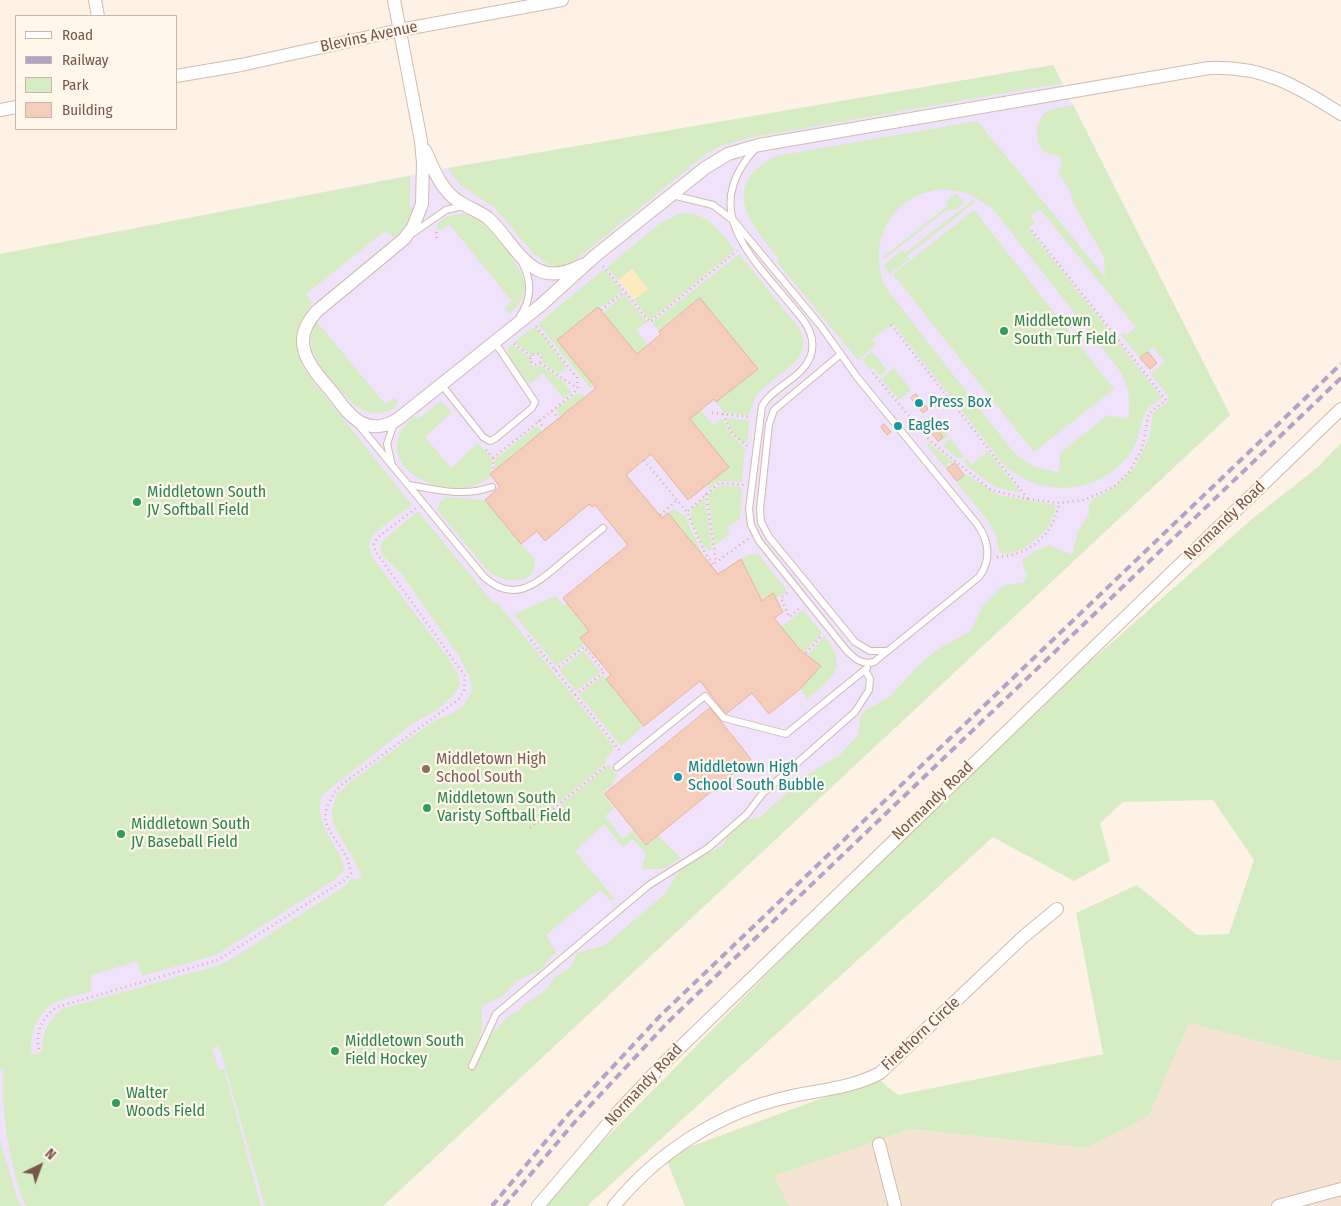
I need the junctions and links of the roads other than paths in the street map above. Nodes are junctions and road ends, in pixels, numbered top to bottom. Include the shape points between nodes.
1 (95, 0) edge
2 (394, 0) edge
3 (562, 0) edge
4 (98, 15) edge
5 (400, 30) junction
6 (178, 76) edge
7 (15, 107) edge
8 (0, 110) edge
9 (1341, 114) edge
10 (421, 141) junction
11 (759, 146) junction
12 (670, 195) junction
13 (466, 206) junction
14 (734, 221) junction
15 (398, 245) junction
16 (517, 254) junction
17 (599, 261) junction
18 (510, 328) junction
19 (494, 341) junction
20 (841, 354) junction
21 (441, 384) junction
22 (1341, 409) edge
23 (351, 416) junction
24 (398, 419) junction
25 (394, 468) junction
26 (409, 485) junction
27 (492, 487) dead end
28 (603, 528) dead end
29 (892, 648) junction
30 (878, 659) junction
31 (865, 670) junction
32 (617, 767) dead end
33 (1057, 909) dead end
34 (472, 1066) dead end
35 (879, 1144) dead end
36 (1341, 1189) edge
37 (538, 1206) edge
38 (614, 1206) edge
39 (895, 1206) edge
40 (1278, 1206) edge

1 - 4 street
2 - 5 street
3 - 5 street, Blevins Avenue
5 - 6 street, Blevins Avenue
5 - 10 street
7 - 8 street
9 - 11 street via 1300,88 1273,76 1246,69 1209,68
10 - 13 street via 443,186
10 - 15 street via 422,204 413,227
11 - 12 street via 720,158
11 - 14 lane via 740,166 733,181 730,196
12 - 14 lane via 713,205
12 - 17 street
13 - 15 lane via 446,210
13 - 16 street via 488,218
14 - 20 lane
14 - 30 lane via 743,245 806,324 812,341 805,366 768,397 762,406 749,509 752,525 765,549 850,654 862,662
15 - 23 street via 317,311 304,331 303,347 310,365
16 - 17 street via 549,274
16 - 18 lane via 527,273 530,291 525,310
17 - 18 street
18 - 19 street
19 - 21 street
19 - 21 lane via 534,402 532,408 496,438 490,441 483,437
20 - 29 lane via 977,524 987,543 988,557 979,577
20 - 29 lane via 774,410 760,517 770,537 855,642 875,652
21 - 24 street
22 - 37 street, Normandy Road via 672,1054
23 - 24 street via 363,424 374,426
23 - 25 lane
24 - 25 lane via 391,428 387,444
25 - 26 lane
26 - 27 lane via 461,493
26 - 28 lane via 484,577 499,588 508,590 533,585
29 - 30 lane
30 - 31 lane
31 - 32 lane via 786,734 724,718 705,696
31 - 34 lane via 870,679 869,690 854,712 763,793 747,814 708,848 649,885 496,1014
33 - 38 street, Firethorn Circle via 1023,937 880,1073 858,1083 764,1103 734,1114 704,1130 653,1166
35 - 39 street
36 - 40 street

